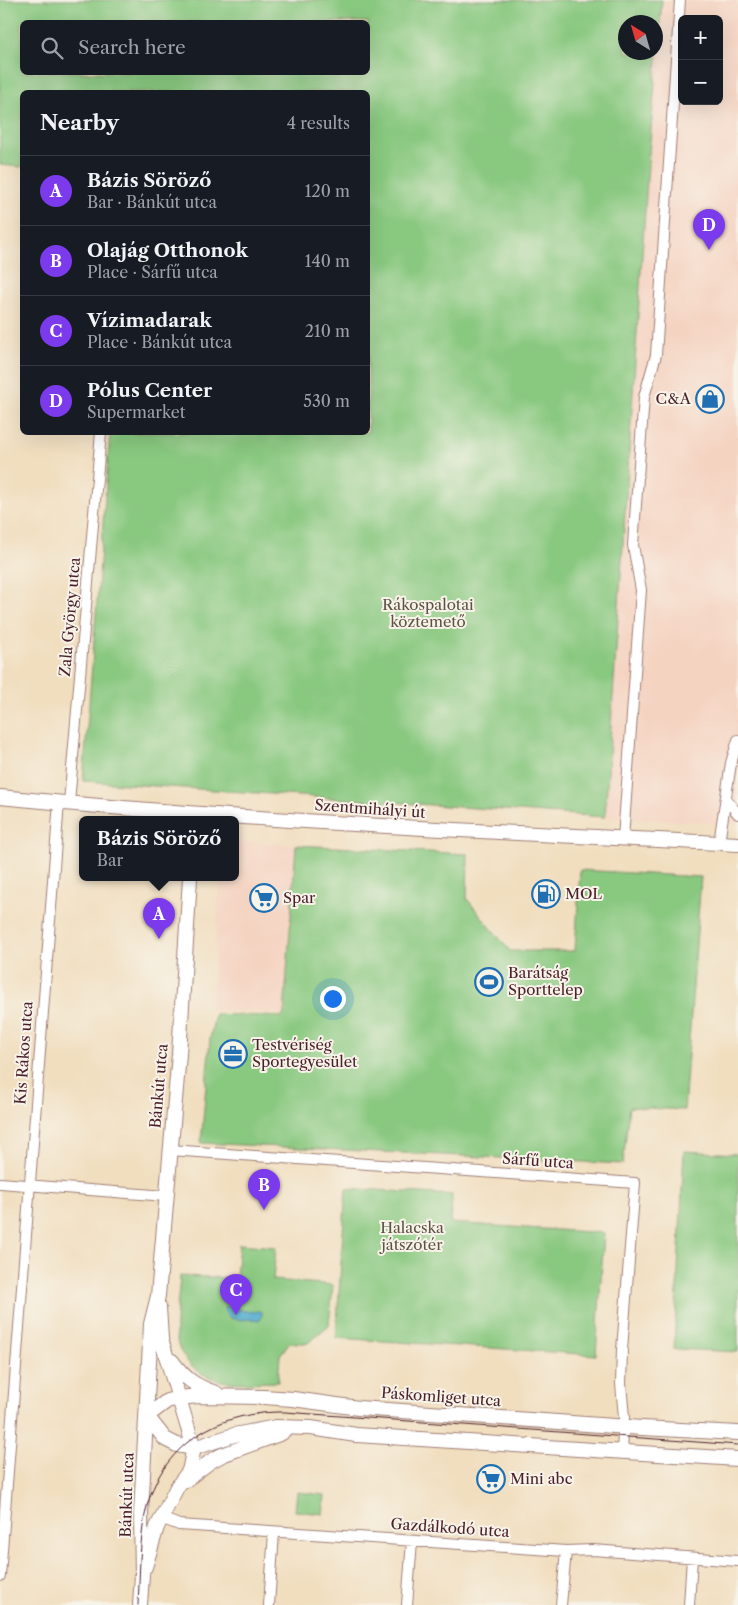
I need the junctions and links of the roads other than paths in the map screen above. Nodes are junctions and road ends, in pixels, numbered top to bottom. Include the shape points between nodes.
1 (680, 0) edge
2 (101, 435) edge
3 (738, 740) edge
4 (0, 797) edge
5 (726, 799) junction
6 (64, 803) junction
7 (738, 814) edge
8 (188, 816) edge
9 (239, 819) edge
10 (624, 839) junction
11 (719, 844) junction
12 (738, 844) edge
13 (190, 881) edge
14 (170, 1150) junction
15 (0, 1183) edge
16 (30, 1186) junction
17 (166, 1196) junction
18 (158, 1296) junction
19 (167, 1355) junction
20 (229, 1397) junction
21 (179, 1398) junction
22 (147, 1416) junction
23 (624, 1426) junction
24 (299, 1427) junction
25 (738, 1433) edge
26 (194, 1448) junction
27 (622, 1451) junction
28 (738, 1459) edge
29 (177, 1487) junction
30 (161, 1518) junction
31 (274, 1532) junction
32 (412, 1541) junction
33 (566, 1551) junction
34 (692, 1558) junction
35 (738, 1561) edge
36 (142, 1575) junction
37 (0, 1576) edge
38 (140, 1605) edge
39 (269, 1605) edge
40 (407, 1605) edge
41 (561, 1605) edge
42 (688, 1605) edge

1 - 10 street via 656,354 644,397 633,536 641,590
2 - 6 street, Zala György utca
3 - 5 street
4 - 6 street, Szentmihályi út
5 - 7 street
5 - 11 street
6 - 8 street, Szentmihályi út
6 - 16 street, Kis Rákos utca
9 - 10 street, Szentmihályi út
10 - 11 street, Szentmihályi út
11 - 12 street, Szentmihályi út
13 - 14 street, Bánkút utca
14 - 17 street, Bánkút utca
14 - 23 street, Sárfű utca via 635,1183 622,1350
15 - 16 street
16 - 17 street
16 - 37 street, Kis Rákos utca
17 - 18 street, Bánkút utca
18 - 19 street, Bánkút utca via 161,1339
18 - 22 street, Bánkút utca via 151,1324
19 - 20 street via 192,1383
19 - 21 street, Bánkút utca
20 - 21 street, Páskomliget utca
20 - 23 street, Páskomliget utca via 284,1398 359,1408
21 - 22 street, Páskomliget utca via 167,1401
21 - 26 street, Bánkút utca
22 - 26 street via 165,1439
22 - 36 street, Bánkút utca via 141,1513
23 - 25 street, Páskomliget utca
23 - 27 street, Sárfű utca
24 - 26 street via 258,1430
24 - 27 street via 356,1435
24 - 29 street via 222,1455
26 - 29 street, Bánkút utca via 189,1470
27 - 28 street
29 - 30 street, Bánkút utca
30 - 31 street, Gazdálkodó utca via 179,1526
30 - 36 street, Bánkút utca
31 - 32 street, Gazdálkodó utca
31 - 39 street
32 - 33 street, Gazdálkodó utca
32 - 40 street
33 - 34 street, Gazdálkodó utca
33 - 41 street
34 - 35 street, Gazdálkodó utca
34 - 42 street
36 - 38 street, Bánkút utca

